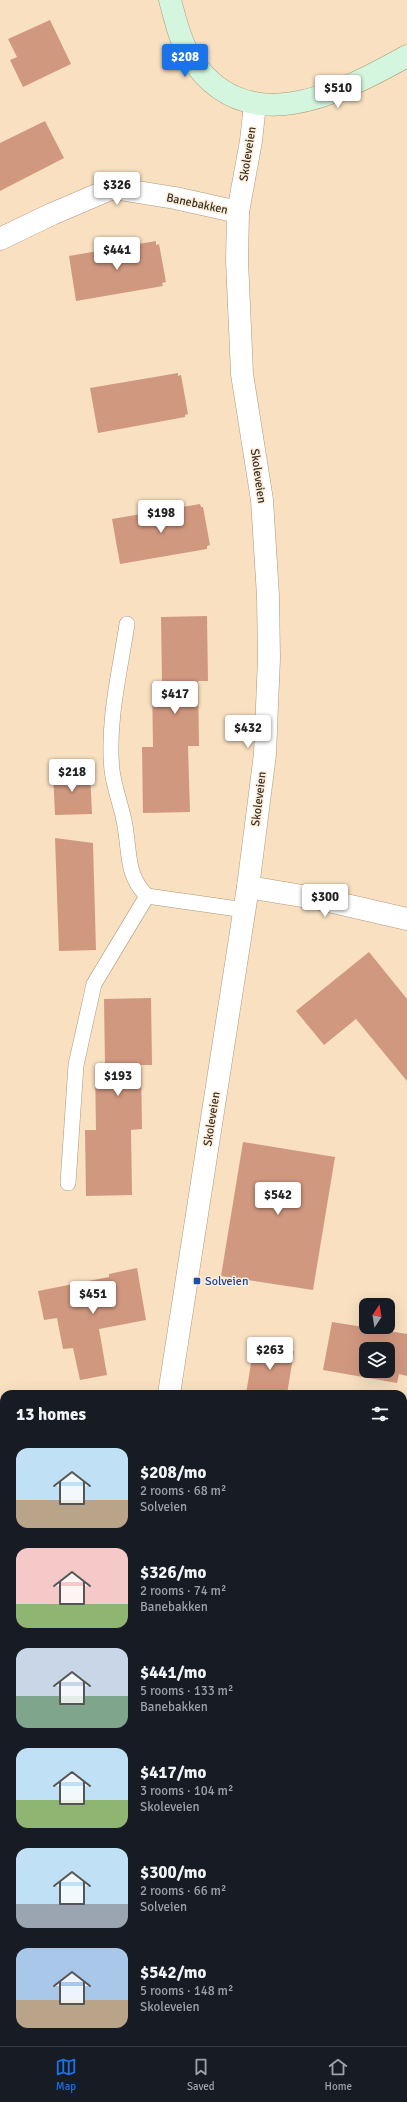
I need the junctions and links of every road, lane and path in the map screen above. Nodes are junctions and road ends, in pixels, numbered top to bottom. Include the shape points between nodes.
1 (170, 0) edge
2 (407, 56) edge
3 (255, 104) junction
4 (238, 212) junction
5 (0, 239) edge
6 (127, 624) dead end
7 (248, 887) junction
8 (147, 896) junction
9 (245, 910) junction
10 (407, 919) edge
11 (68, 1183) dead end
12 (170, 1390) edge

1 - 3 main road via 180,36 204,75 220,89 239,100
2 - 3 main road via 332,93 307,101 272,106
3 - 4 street, Skoleveien
4 - 5 street, Banebakken via 113,188
4 - 7 street, Skoleveien via 237,260 242,374 262,500 269,642 265,754
6 - 8 lane via 114,715 112,770 125,825 132,875 137,886
7 - 9 street, Skoleveien
7 - 10 street via 320,899
8 - 9 lane
8 - 11 lane via 94,984 76,1065
9 - 12 street, Skoleveien

